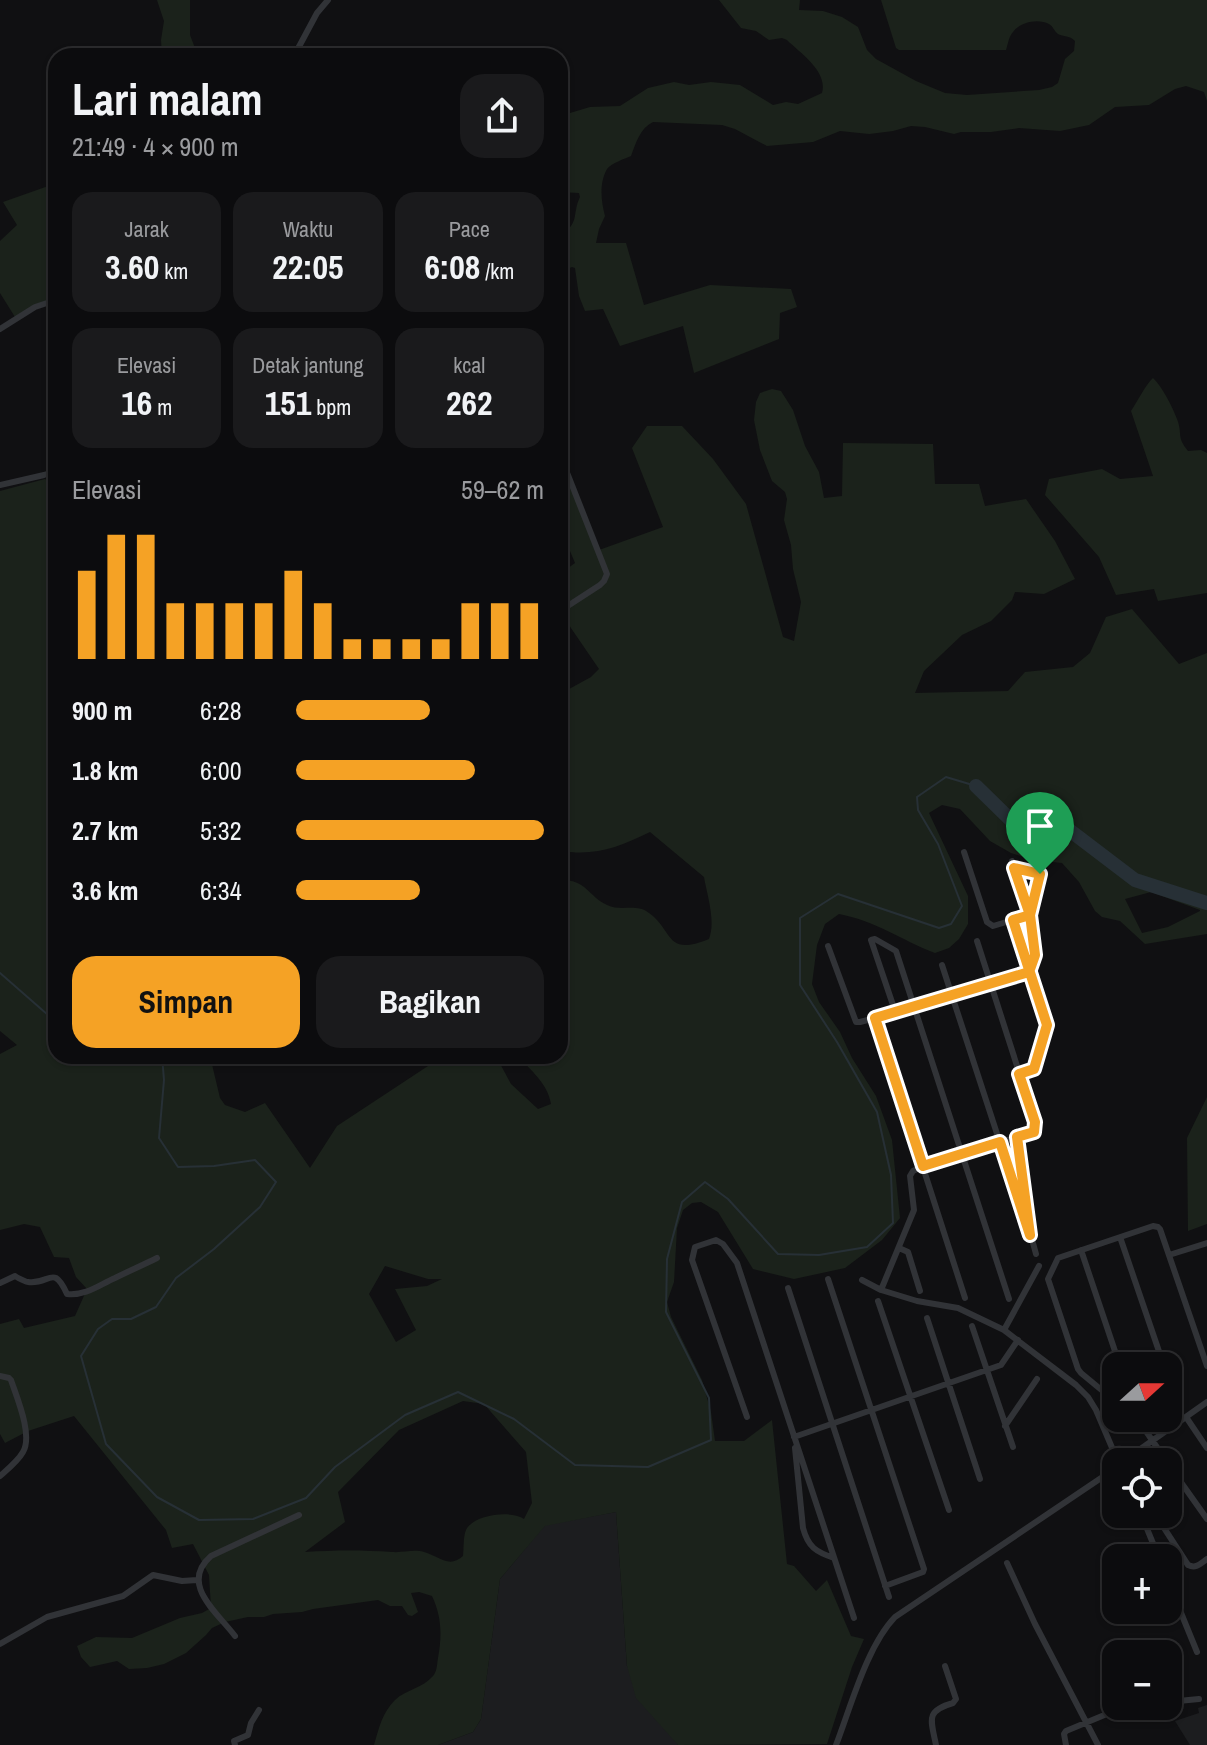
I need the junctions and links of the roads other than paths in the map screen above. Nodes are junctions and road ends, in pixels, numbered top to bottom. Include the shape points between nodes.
1 (328, 0) edge
2 (298, 48) edge
3 (48, 303) edge
4 (0, 329) edge
5 (48, 474) edge
6 (568, 475) edge
7 (0, 485) edge
8 (568, 606) edge
9 (964, 852) dead end
10 (1030, 915) junction
11 (1013, 920) junction
12 (977, 941) dead end
13 (828, 946) dead end
14 (942, 965) dead end
15 (1029, 972) junction
16 (990, 983) junction
17 (952, 995) junction
18 (914, 1006) junction
19 (895, 1011) junction
20 (875, 1018) junction
21 (1019, 1074) junction
22 (1017, 1137) junction
23 (1000, 1142) junction
24 (962, 1154) junction
25 (923, 1166) junction
26 (1030, 1235) junction
27 (1120, 1237) junction
28 (1207, 1243) edge
29 (899, 1248) junction
30 (1081, 1250) junction
31 (1036, 1254) dead end
32 (1169, 1255) junction
33 (157, 1258) dead end
34 (1039, 1266) dead end
35 (828, 1279) dead end
36 (862, 1280) dead end
37 (0, 1283) edge
38 (788, 1288) dead end
39 (881, 1290) junction
40 (920, 1291) dead end
41 (965, 1298) dead end
42 (1009, 1299) dead end
43 (878, 1301) dead end
44 (927, 1318) dead end
45 (972, 1326) dead end
46 (1004, 1330) junction
47 (1018, 1340) junction
48 (1115, 1352) edge
49 (1159, 1352) edge
50 (1207, 1366) edge
51 (987, 1371) junction
52 (0, 1376) edge
53 (1037, 1379) dead end
54 (949, 1384) junction
55 (1102, 1390) edge
56 (910, 1397) junction
57 (1207, 1402) edge
58 (871, 1410) junction
59 (1182, 1413) edge
60 (747, 1417) dead end
61 (1184, 1418) junction
62 (832, 1424) junction
63 (1005, 1426) junction
64 (1146, 1432) edge
65 (794, 1437) junction
66 (1152, 1441) junction
67 (1013, 1447) dead end
68 (1112, 1448) edge
69 (1145, 1448) edge
70 (1157, 1448) edge
71 (1207, 1448) edge
72 (0, 1476) edge
73 (1102, 1477) edge
74 (980, 1479) dead end
75 (1182, 1483) edge
76 (949, 1510) dead end
77 (299, 1515) dead end
78 (1207, 1519) edge
79 (1164, 1528) edge
80 (834, 1558) junction
81 (1207, 1559) edge
82 (1007, 1563) dead end
83 (197, 1580) junction
84 (885, 1586) junction
85 (889, 1597) dead end
86 (1182, 1615) edge
87 (854, 1618) dead end
88 (235, 1636) dead end
89 (0, 1644) edge
90 (1197, 1652) dead end
91 (945, 1666) dead end
92 (1199, 1699) dead end
93 (1182, 1701) edge
94 (259, 1710) dead end
95 (1102, 1716) edge
96 (1085, 1723) junction
97 (235, 1745) edge
98 (836, 1745) edge
99 (936, 1745) edge
100 (1066, 1745) edge
101 (1098, 1745) edge

1 - 2 street
3 - 4 street
5 - 7 street
6 - 8 street via 607,574 600,585
9 - 11 street via 987,922 993,926
10 - 10 street via 1040,874 1013,864
10 - 11 street
10 - 15 street via 1035,955
11 - 15 street
12 - 16 street
13 - 20 street via 856,1022
14 - 17 street
15 - 16 street
15 - 21 street via 1047,1025 1034,1069
16 - 17 street
16 - 21 street
17 - 18 street
17 - 23 street
18 - 19 street
18 - 19 street via 896,951 871,940
18 - 24 street
19 - 20 street
20 - 25 street
21 - 22 street via 1035,1122 1034,1132
22 - 23 street
22 - 26 street
23 - 24 street
23 - 26 street
24 - 25 street
24 - 42 street
25 - 29 street via 910,1176 914,1210
25 - 41 street
26 - 31 street
27 - 30 street
27 - 32 street via 1158,1227
27 - 49 street
28 - 32 street
29 - 39 street
29 - 40 street via 908,1252
30 - 48 street
30 - 55 street via 1058,1258 1048,1279 1078,1369
32 - 50 street
33 - 37 street via 96,1290 73,1295 56,1277 27,1283 15,1276
34 - 46 street
35 - 58 street
36 - 39 street
38 - 62 street
39 - 46 street via 958,1308
43 - 56 street
44 - 54 street
45 - 51 street
46 - 47 street
47 - 51 street via 1001,1365
47 - 68 street via 1088,1397
51 - 54 street
51 - 63 street
52 - 72 street via 11,1380 27,1441
53 - 63 street
54 - 56 street
54 - 74 street
56 - 58 street
56 - 76 street
57 - 61 street
58 - 62 street
58 - 84 street via 924,1569
59 - 61 street
60 - 65 street via 692,1260 695,1247 716,1240 737,1263
61 - 66 street
61 - 71 street
62 - 65 street
62 - 84 street
63 - 67 street
64 - 66 street
65 - 80 street
65 - 80 street via 806,1540
66 - 69 street
66 - 70 street
73 - 98 street via 889,1623 874,1645
75 - 78 street
77 - 83 street via 211,1556
79 - 81 street via 1188,1565
80 - 87 street
82 - 96 street
83 - 88 street via 208,1605
83 - 89 street via 153,1575 123,1596 47,1617
84 - 85 street
86 - 90 street
91 - 99 street via 956,1699 933,1714
92 - 93 street
94 - 97 street via 248,1735
95 - 96 street
96 - 100 street via 1065,1732
96 - 101 street

